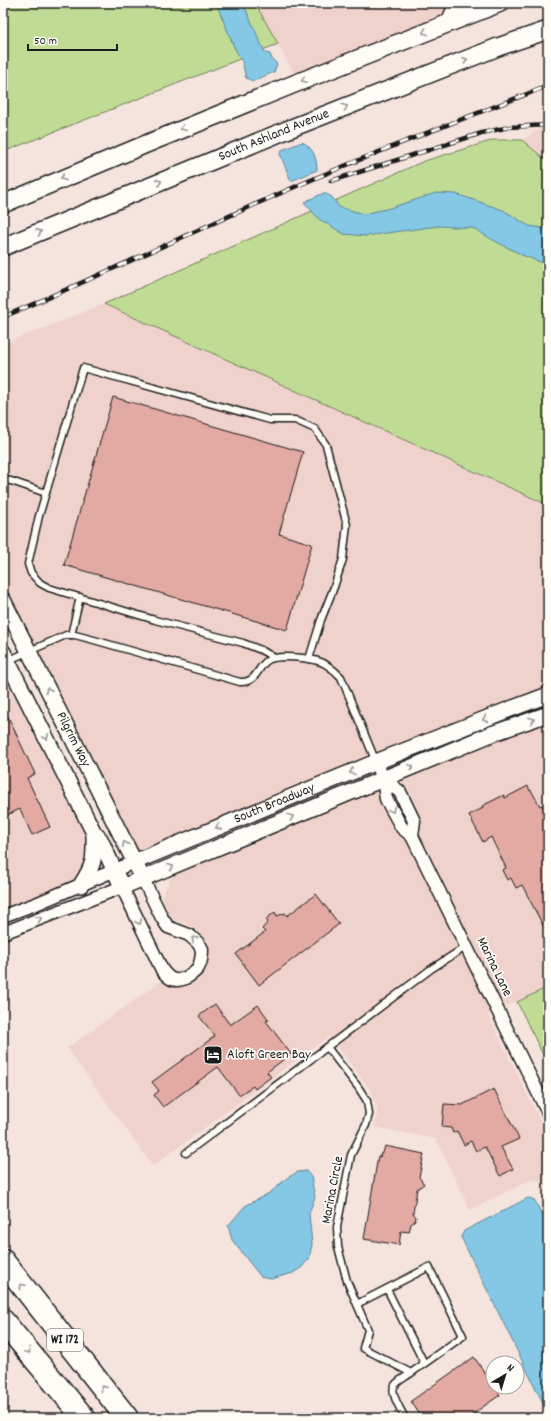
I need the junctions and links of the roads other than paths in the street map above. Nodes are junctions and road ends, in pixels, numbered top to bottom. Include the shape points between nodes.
1 (457, 3) edge
2 (500, 3) edge
3 (449, 22) junction
4 (548, 30) edge
5 (5, 204) edge
6 (3, 247) edge
7 (3, 480) edge
8 (46, 493) junction
9 (80, 597) junction
10 (3, 600) edge
11 (71, 635) junction
12 (29, 652) junction
13 (5, 656) edge
14 (273, 657) junction
15 (309, 659) junction
16 (548, 695) edge
17 (548, 714) edge
18 (376, 762) junction
19 (383, 778) junction
20 (94, 833) junction
21 (134, 862) junction
22 (115, 870) junction
23 (143, 879) junction
24 (81, 885) junction
25 (122, 887) junction
26 (3, 916) edge
27 (3, 933) edge
28 (467, 946) junction
29 (327, 1047) junction
30 (548, 1113) edge
31 (186, 1153) dead end
32 (3, 1261) edge
33 (387, 1289) junction
34 (357, 1304) junction
35 (3, 1321) edge
36 (424, 1363) junction
37 (411, 1373) junction
38 (84, 1418) edge
39 (127, 1418) edge
40 (405, 1418) edge

1 - 3 street
2 - 3 main road
3 -> 5 main road via 150,142
6 -> 4 main road, South Ashland Avenue via 294,127
7 - 8 lane
8 - 9 lane via 28,564 31,573 40,583
8 - 15 lane via 83,368 270,420 295,420 315,429 326,445 347,525 343,559
9 - 11 lane
9 - 14 lane via 242,643
10 - 12 street, Pilgrim Way
11 - 12 lane via 58,637
11 - 14 lane via 240,682 251,680 266,661
12 - 13 lane
21 -> 12 street, Pilgrim Way
13 -> 20 street, Pilgrim Way
14 - 15 lane
15 - 18 lane via 330,666 341,677
16 -> 18 street, South Broadway
19 -> 17 street, South Broadway
18 - 19 street, Marina Lane
18 -> 21 street, South Broadway
23 -> 19 street, South Broadway
19 - 28 street, Marina Lane via 400,792 414,821 412,836
20 - 22 street, Pilgrim Way via 100,839
20 - 24 street via 92,864
21 - 22 street, South Broadway
21 - 23 street, Pilgrim Way
22 - 24 street, South Broadway
22 - 25 street, Pilgrim Way
23 - 25 street, South Broadway
25 -> 23 street via 162,970 166,976 180,981 198,968 202,949 189,935 168,927
24 - 26 street, South Broadway
27 -> 25 street, South Broadway
28 - 29 lane via 431,969
28 - 30 street, Marina Lane
29 - 31 lane
29 - 34 lane, Marina Circle via 367,1101 369,1114 351,1155 336,1227 347,1282
39 -> 32 highway, WI 172
33 - 34 lane
33 - 36 lane
33 - 36 lane via 429,1267 463,1336
34 - 37 lane, Marina Circle via 368,1330 363,1348
35 -> 38 highway, WI 172
36 - 37 lane
37 - 40 lane via 393,1389

